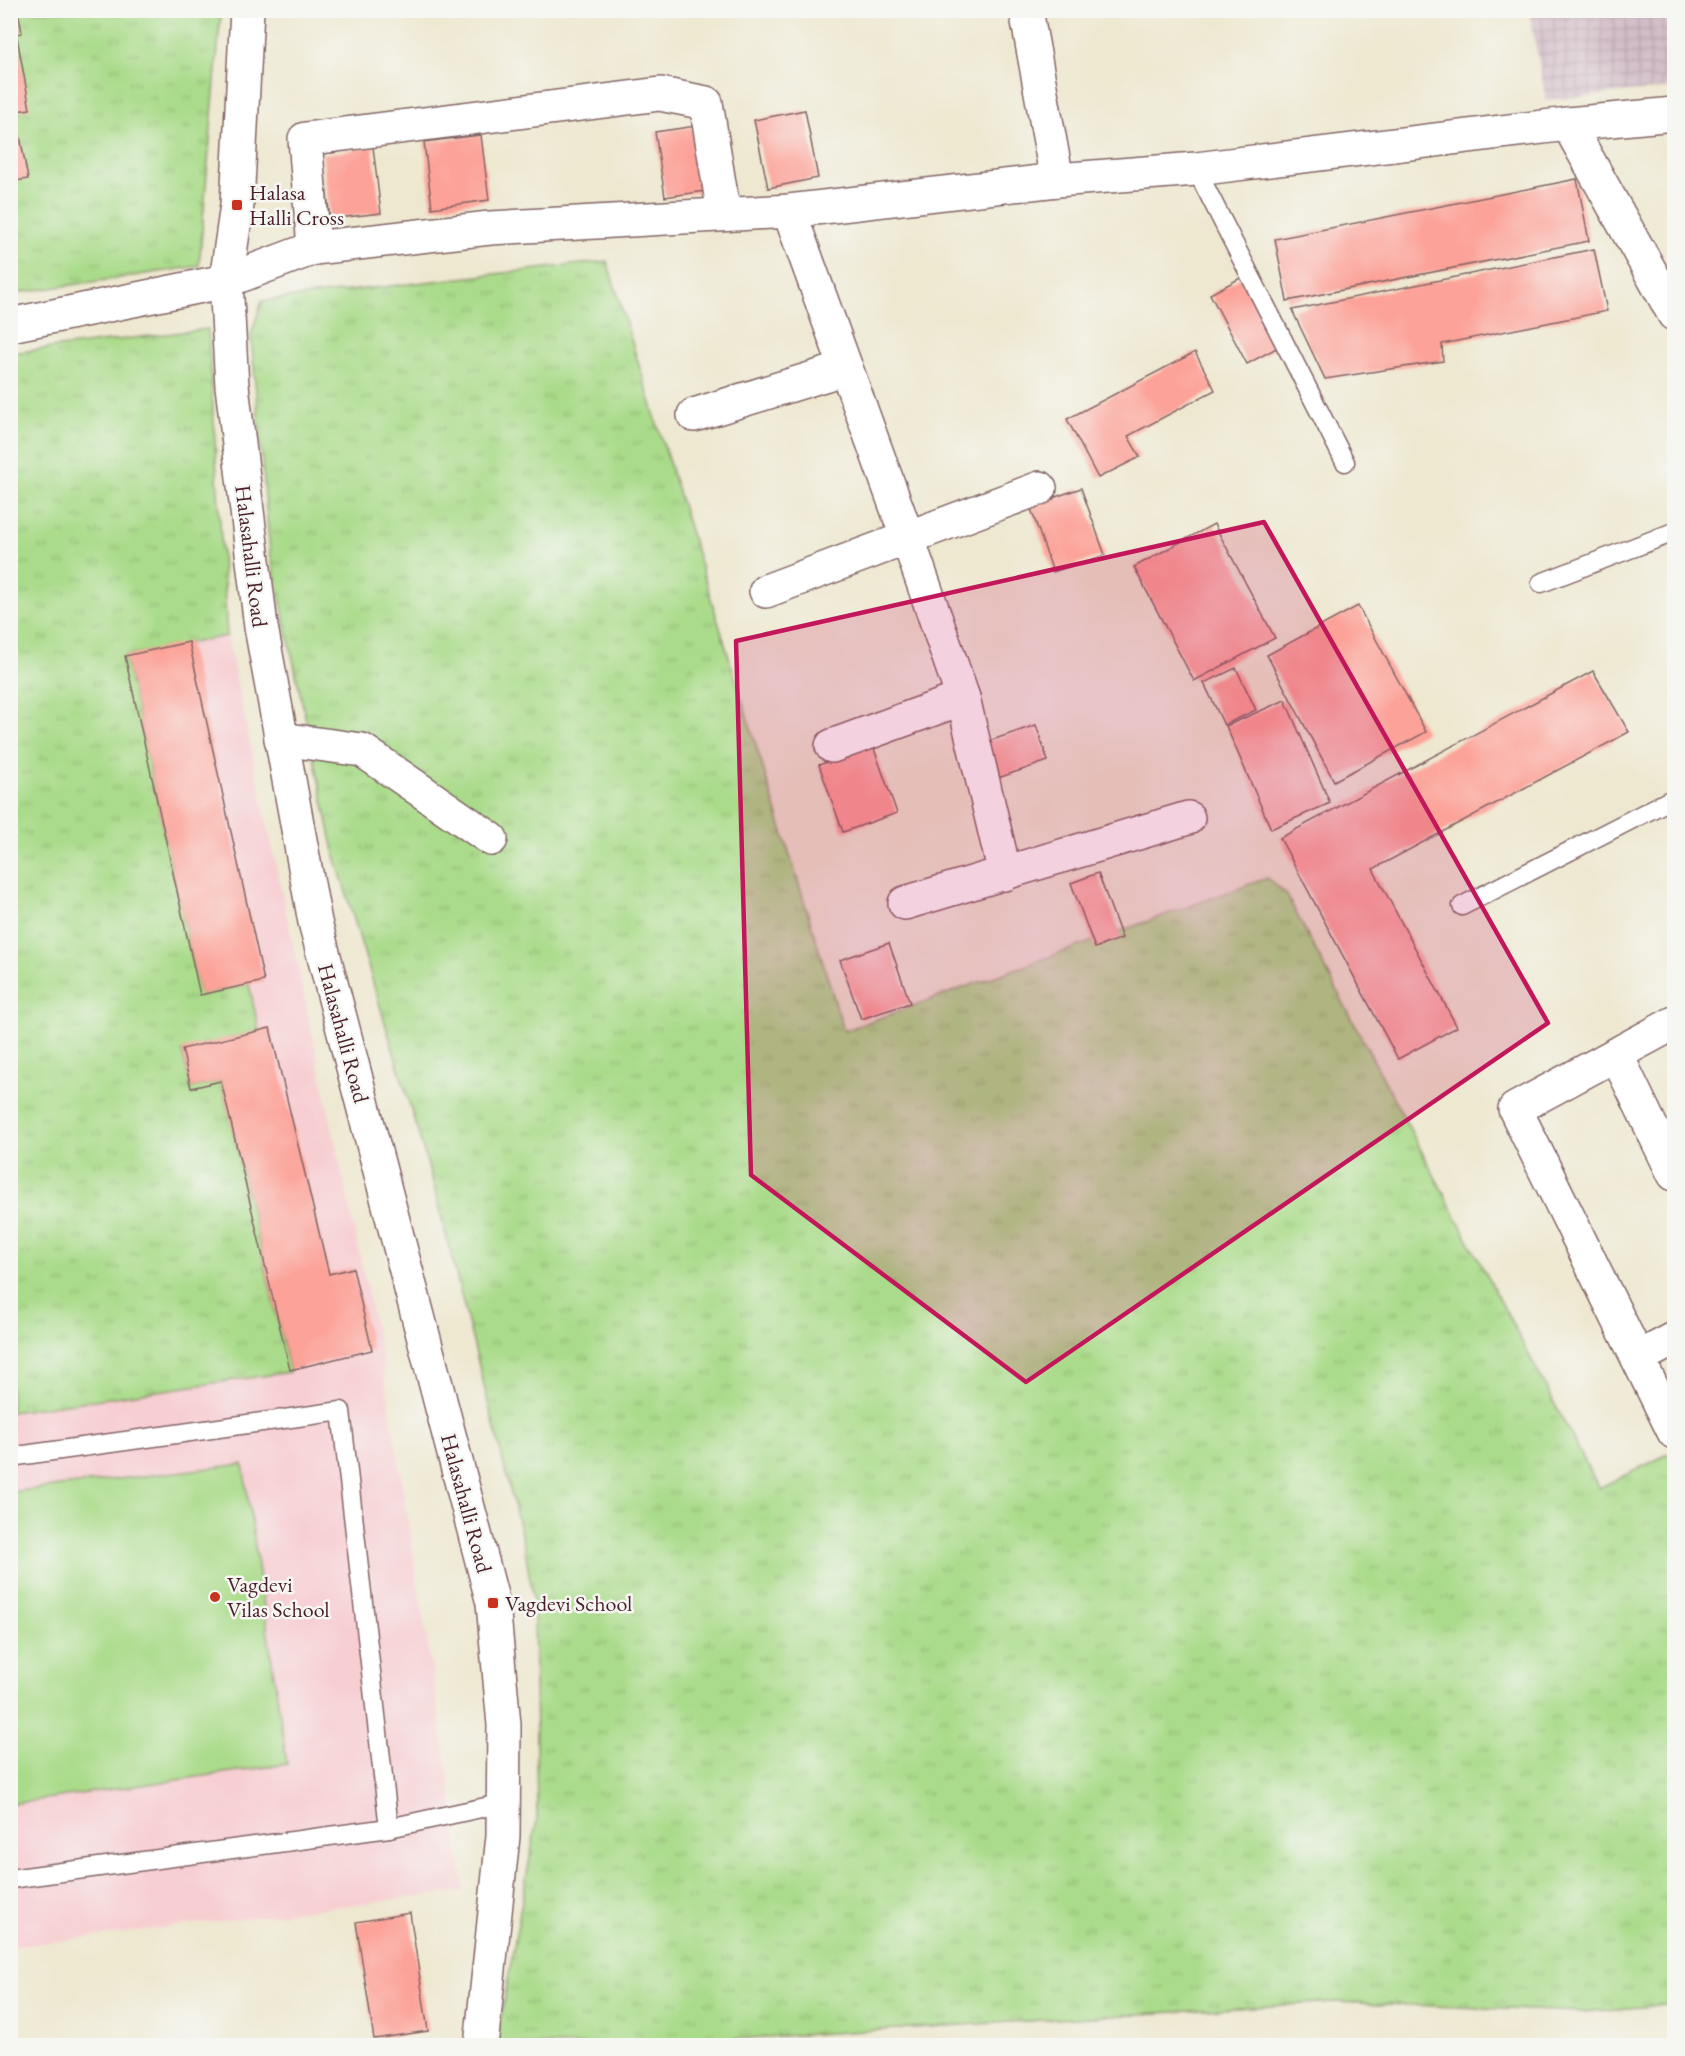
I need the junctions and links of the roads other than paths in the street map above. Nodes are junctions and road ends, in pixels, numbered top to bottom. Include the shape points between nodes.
1 (247, 10) edge
2 (1026, 10) edge
3 (1674, 114) edge
4 (1568, 124) junction
5 (1196, 169) junction
6 (1057, 180) junction
7 (789, 211) junction
8 (724, 214) junction
9 (314, 248) junction
10 (226, 281) junction
11 (1674, 314) edge
12 (10, 325) edge
13 (846, 368) junction
14 (694, 415) dead end
15 (1345, 462) dead end
16 (1040, 488) dead end
17 (1674, 532) edge
18 (908, 538) junction
19 (1541, 583) dead end
20 (766, 591) dead end
21 (963, 698) junction
22 (281, 739) junction
23 (832, 746) dead end
24 (1674, 798) edge
25 (1188, 818) dead end
26 (491, 839) dead end
27 (1005, 874) junction
28 (905, 903) dead end
29 (1462, 906) dead end
30 (1674, 1023) edge
31 (1616, 1054) junction
32 (1674, 1174) edge
33 (1674, 1339) edge
34 (1638, 1358) junction
35 (1674, 1432) edge
36 (10, 1457) edge
37 (504, 1803) junction
38 (389, 1828) junction
39 (10, 1879) edge
40 (481, 2046) edge

1 - 10 street, Halasahalli Road via 237,205
2 - 6 street
3 - 4 street
4 - 5 street
4 - 11 street
5 - 6 street
5 - 15 lane
6 - 7 street
7 - 8 street
7 - 13 street
8 - 9 street via 490,228
8 - 9 street via 706,104 660,94 305,139
9 - 10 street
10 - 12 street
10 - 22 street, Halasahalli Road via 232,386 255,581
13 - 14 street
13 - 18 street
16 - 18 street
17 - 19 lane
18 - 20 street
18 - 21 street
21 - 23 street
21 - 27 street
22 - 26 street via 362,750
22 - 37 street, Halasahalli Road via 315,922 493,1604 504,1725
24 - 29 lane
25 - 27 street
27 - 28 street
30 - 31 street
31 - 32 street
31 - 34 street via 1515,1109
33 - 34 street
34 - 35 street
36 - 38 lane via 341,1411
37 - 38 lane
37 - 40 street, Halasahalli Road
38 - 39 lane

